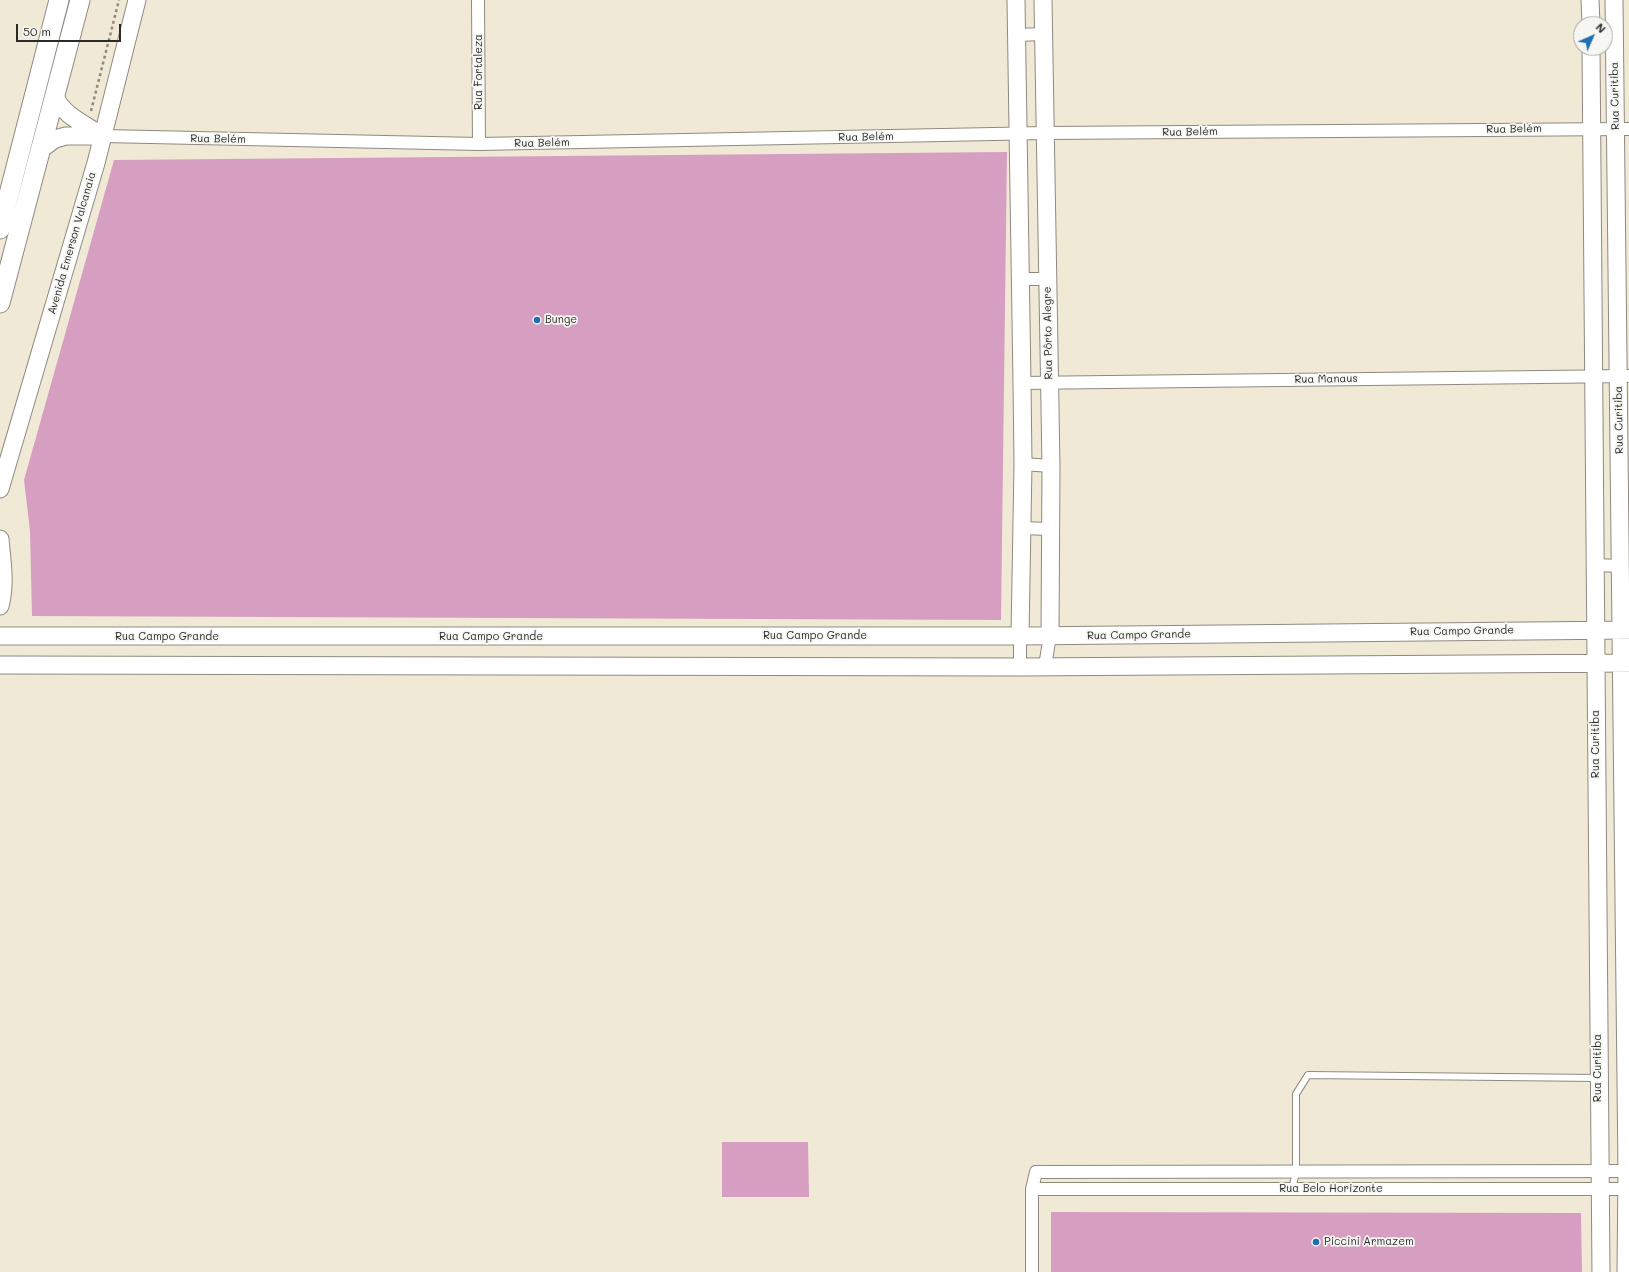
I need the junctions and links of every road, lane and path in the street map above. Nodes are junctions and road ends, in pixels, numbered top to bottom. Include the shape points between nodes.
1 (59, 0) edge
2 (80, 0) edge
3 (137, 0) edge
4 (478, 0) edge
5 (1016, 0) edge
6 (1043, 0) edge
7 (1590, 0) edge
8 (1614, 0) edge
9 (1591, 16) edge
10 (1043, 34) junction
11 (1017, 35) junction
12 (1591, 56) edge
13 (55, 97) junction
14 (1591, 128) junction
15 (1622, 129) edge
16 (1045, 133) junction
17 (1018, 134) junction
18 (103, 136) junction
19 (479, 144) junction
20 (40, 150) junction
21 (0, 229) edge
22 (1020, 279) junction
23 (1047, 279) junction
24 (0, 303) edge
25 (1593, 376) junction
26 (1624, 376) edge
27 (1049, 382) junction
28 (1022, 383) junction
29 (1023, 464) junction
30 (1051, 466) junction
31 (0, 487) edge
32 (1022, 528) junction
33 (1050, 529) junction
34 (0, 539) edge
35 (1595, 565) junction
36 (1620, 566) junction
37 (0, 606) edge
38 (1595, 629) junction
39 (1625, 630) edge
40 (0, 636) edge
41 (1020, 636) junction
42 (1050, 636) junction
43 (1595, 662) junction
44 (1625, 663) edge
45 (0, 665) edge
46 (1045, 666) junction
47 (1020, 667) junction
48 (1598, 1078) junction
49 (1599, 1170) junction
50 (1484, 1171) junction
51 (1628, 1171) edge
52 (1296, 1172) junction
53 (1292, 1188) junction
54 (1032, 1189) junction
55 (1482, 1189) junction
56 (1600, 1189) junction
57 (1628, 1189) edge
58 (1032, 1272) edge
59 (1601, 1272) edge
60 (1626, 1272) edge

1 - 21 main road
2 - 13 main road
3 - 18 street, Avenida Emerson Valcanaia
4 - 19 street, Rua Fortaleza
5 - 11 street
6 - 10 street, Rua Pôrto Alegre
7 - 9 street
8 - 15 street, Rua Curitiba
10 - 11 street
10 - 16 street, Rua Pôrto Alegre
11 - 17 street
12 - 14 street, Rua Curitiba
13 - 18 street via 64,111
13 - 20 main road
14 - 15 street, Rua Belém
14 - 16 street, Rua Belém
14 - 25 street, Rua Curitiba
15 - 26 street, Rua Curitiba
16 - 17 street, Rua Belém
16 - 23 street, Rua Pôrto Alegre
17 - 19 street, Rua Belém
17 - 22 street
18 - 19 street, Rua Belém
18 - 20 street via 66,136 55,139
18 - 31 street, Avenida Emerson Valcanaia
20 - 24 main road
22 - 23 street
22 - 28 street
23 - 27 street, Rua Pôrto Alegre
25 - 26 street, Rua Manaus
25 - 27 street, Rua Manaus
25 - 35 street, Rua Curitiba
26 - 36 street, Rua Curitiba
27 - 28 street, Rua Manaus
27 - 30 street, Rua Pôrto Alegre
28 - 29 street
29 - 30 street
29 - 32 street
30 - 33 street, Rua Pôrto Alegre
32 - 33 street
32 - 41 street
33 - 42 street, Rua Pôrto Alegre
34 - 37 street via 4,573
35 - 36 street
35 - 38 street, Rua Curitiba
36 - 39 street, Rua Curitiba
38 - 39 street, Rua Campo Grande
38 - 42 street, Rua Campo Grande
38 - 43 street, Rua Curitiba
39 - 44 street, Rua Curitiba
40 - 41 street, Rua Campo Grande
41 - 42 street, Rua Campo Grande
41 - 47 street
42 - 46 street, Rua Pôrto Alegre
43 - 44 street
43 - 46 street
43 - 48 street, Rua Curitiba
44 - 51 street, Rua Curitiba
45 - 47 street
46 - 47 street
48 - 49 street, Rua Curitiba
48 - 52 lane via 1308,1075 1296,1094
49 - 50 street, Rua Belo Horizonte
49 - 51 street, Rua Belo Horizonte
49 - 56 street, Rua Curitiba
50 - 52 street, Rua Belo Horizonte
50 - 55 street
51 - 57 street, Rua Curitiba
52 - 53 lane
52 - 54 street, Rua Belo Horizonte via 1036,1172
53 - 54 street, Rua Belo Horizonte
53 - 55 street, Rua Belo Horizonte
54 - 58 street
55 - 56 street, Rua Belo Horizonte
56 - 57 street, Rua Belo Horizonte
56 - 59 street, Rua Curitiba
57 - 60 street, Rua Curitiba

